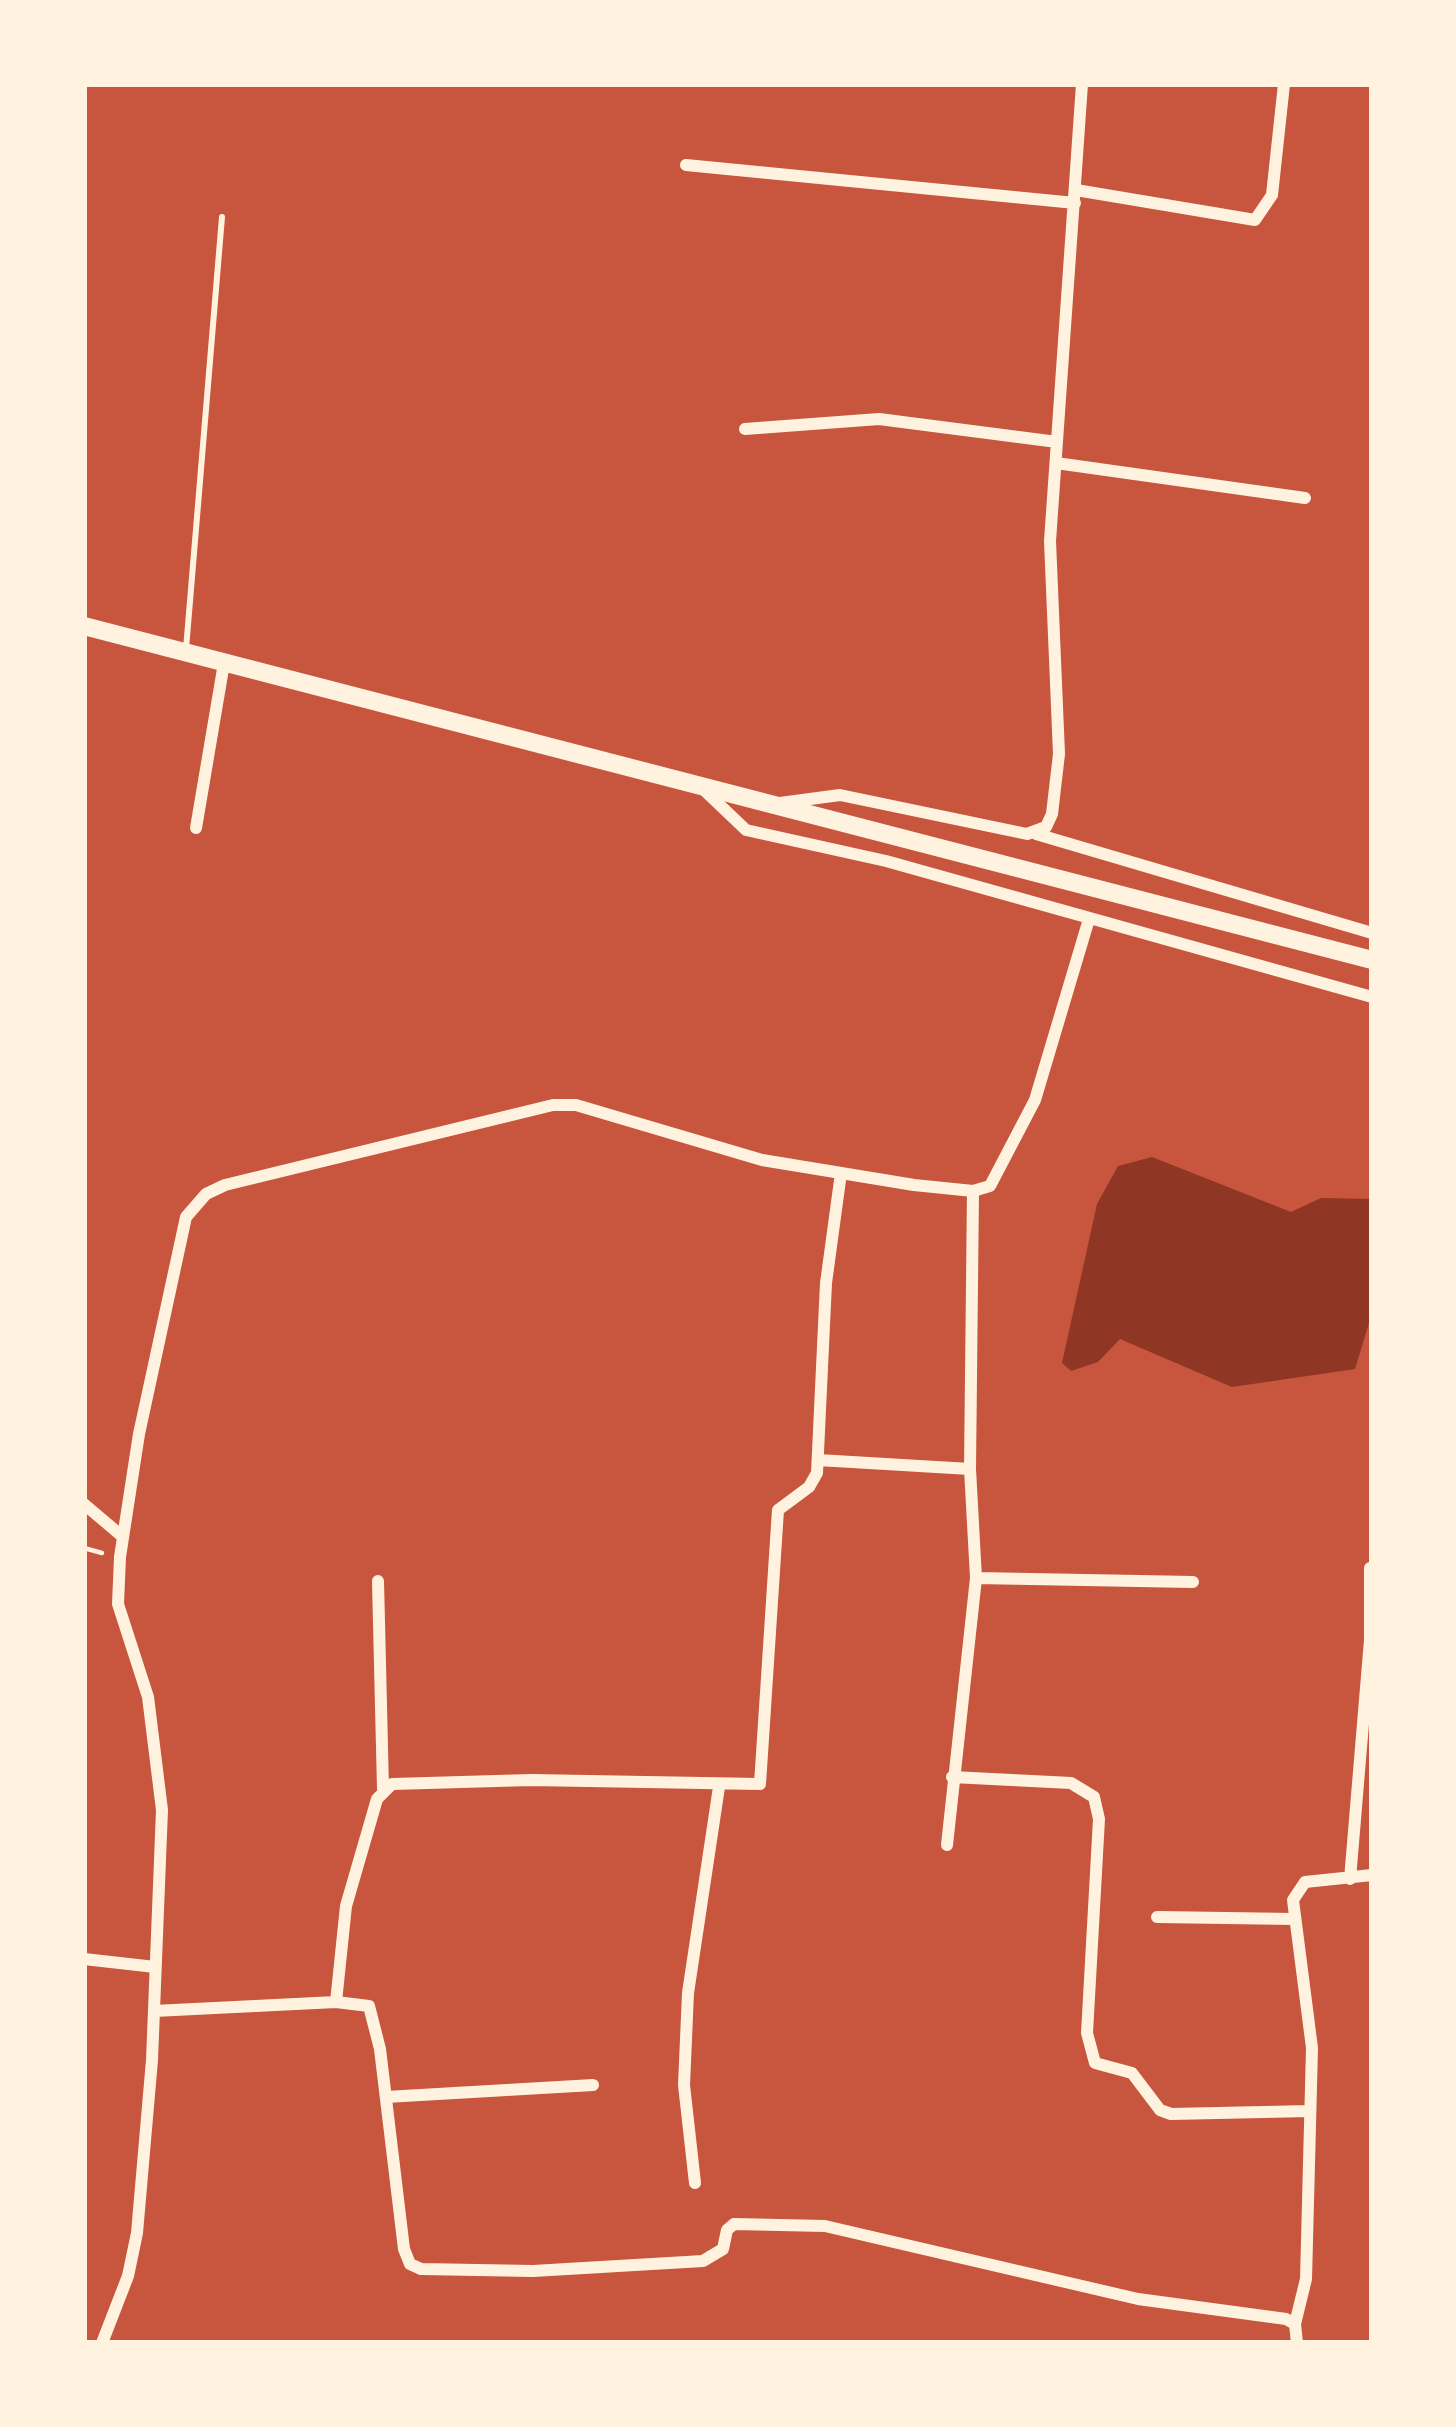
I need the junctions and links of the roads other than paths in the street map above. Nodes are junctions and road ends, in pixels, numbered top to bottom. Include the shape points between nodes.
1 (1082, 84) edge
2 (1284, 84) edge
3 (686, 165) dead end
4 (1076, 196) junction
5 (223, 217) dead end
6 (745, 429) dead end
7 (1057, 442) junction
8 (1056, 463) junction
9 (1305, 498) dead end
10 (84, 626) edge
11 (186, 653) junction
12 (224, 663) junction
13 (704, 790) junction
14 (767, 805) junction
15 (196, 828) dead end
16 (1036, 834) junction
17 (1089, 919) junction
18 (1372, 933) edge
19 (1372, 960) edge
20 (1372, 997) edge
21 (841, 1173) junction
22 (973, 1191) junction
23 (818, 1460) junction
24 (970, 1469) junction
25 (84, 1504) edge
26 (123, 1537) junction
27 (1370, 1568) edge
28 (976, 1578) junction
29 (378, 1581) dead end
30 (1193, 1582) dead end
31 (952, 1777) junction
32 (718, 1787) junction
33 (383, 1789) junction
34 (947, 1845) dead end
35 (1372, 1875) edge
36 (1350, 1880) junction
37 (1157, 1918) dead end
38 (1294, 1919) junction
39 (84, 1959) edge
40 (154, 1967) junction
41 (336, 2002) junction
42 (154, 2011) junction
43 (593, 2085) dead end
44 (386, 2097) junction
45 (1310, 2111) junction
46 (695, 2183) dead end
47 (1295, 2324) junction
48 (102, 2343) edge
49 (1297, 2343) edge

1 - 4 street
2 - 4 street via 1272,195 1255,220
3 - 4 street
4 - 7 street
5 - 11 lane
6 - 7 street via 879,419
7 - 8 street
8 - 9 street
8 - 16 street via 1051,610 1059,754 1052,814
10 - 11 main road
11 - 12 main road
12 - 13 main road
12 - 15 street
13 - 14 main road
13 - 17 street via 746,830
14 - 16 street via 840,795
14 - 19 main road
16 - 18 street
17 - 20 street
17 - 22 street via 1035,1100 998,1178
21 - 22 street
21 - 23 street via 826,1282
21 - 26 street via 553,1105 225,1184 186,1216 178,1242
22 - 24 street
23 - 24 street
23 - 32 street via 816,1480 778,1510 765,1776 753,1788
24 - 28 street
25 - 26 street
26 - 40 street via 118,1604 148,1697 161,1810
27 - 36 street
28 - 30 street
28 - 31 street
29 - 33 street
31 - 34 street
31 - 45 street via 1071,1783 1094,1797 1087,2033 1095,2063 1132,2073 1171,2114
32 - 33 street via 417,1780
32 - 46 street via 688,1993 684,2085
33 - 41 street via 346,1906
35 - 36 street
36 - 38 street via 1305,1882 1293,1900
37 - 38 street
38 - 45 street via 1309,1996
39 - 40 street
40 - 42 street
41 - 42 street
41 - 44 street via 369,2006
42 - 48 street via 137,2233
43 - 44 street
44 - 47 street via 404,2249 422,2269 703,2261 723,2249 734,2224 806,2225 1138,2299
45 - 47 street via 1306,2279
47 - 49 street

